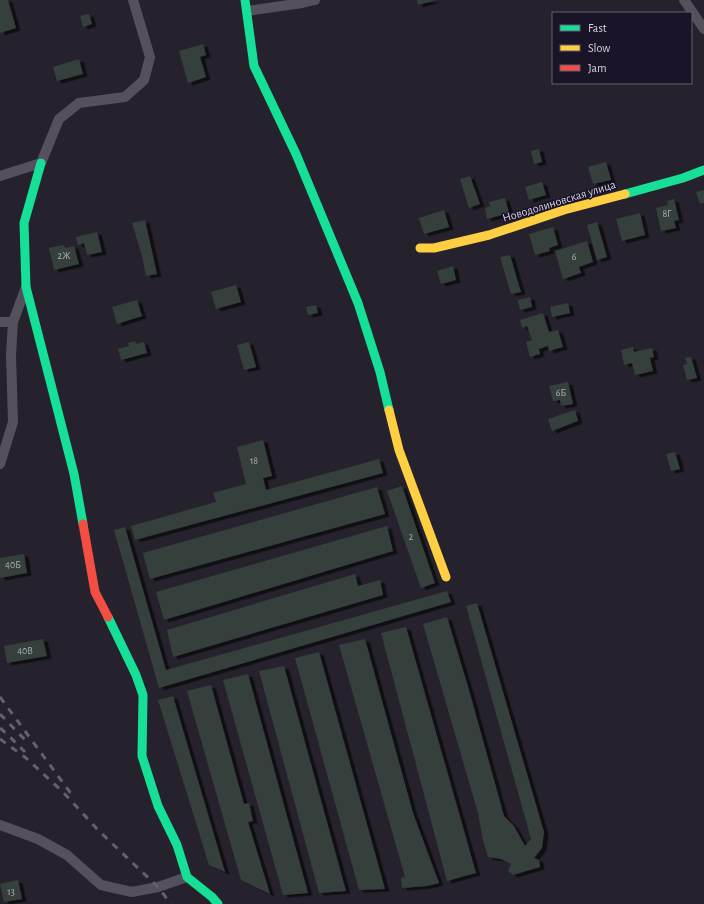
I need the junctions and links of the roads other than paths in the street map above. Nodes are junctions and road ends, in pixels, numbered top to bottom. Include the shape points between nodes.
1 (133, 0) edge
2 (244, 0) edge
3 (315, 0) edge
4 (684, 0) edge
5 (248, 11) junction
6 (704, 29) edge
7 (41, 163) junction
8 (704, 170) edge
9 (0, 176) edge
10 (420, 248) dead end
11 (26, 287) junction
12 (0, 322) edge
13 (13, 322) junction
14 (0, 464) edge
15 (446, 577) dead end
16 (0, 824) edge
17 (187, 876) junction
18 (218, 904) edge

1 - 7 street via 150,57 144,80 125,97 79,103 59,119
2 - 5 street
3 - 5 street
4 - 6 street
5 - 15 street via 254,66 299,160 358,303 380,372 398,450
7 - 9 street
7 - 11 street via 24,223
8 - 10 street, Новодолиновская улица via 564,210 489,235 434,248
11 - 13 street
11 - 17 street via 75,480 95,592 141,688 142,756 158,806
12 - 13 street
13 - 14 street via 11,355 14,422
16 - 17 street via 38,839 67,855 101,885 132,892 158,887
17 - 18 street

